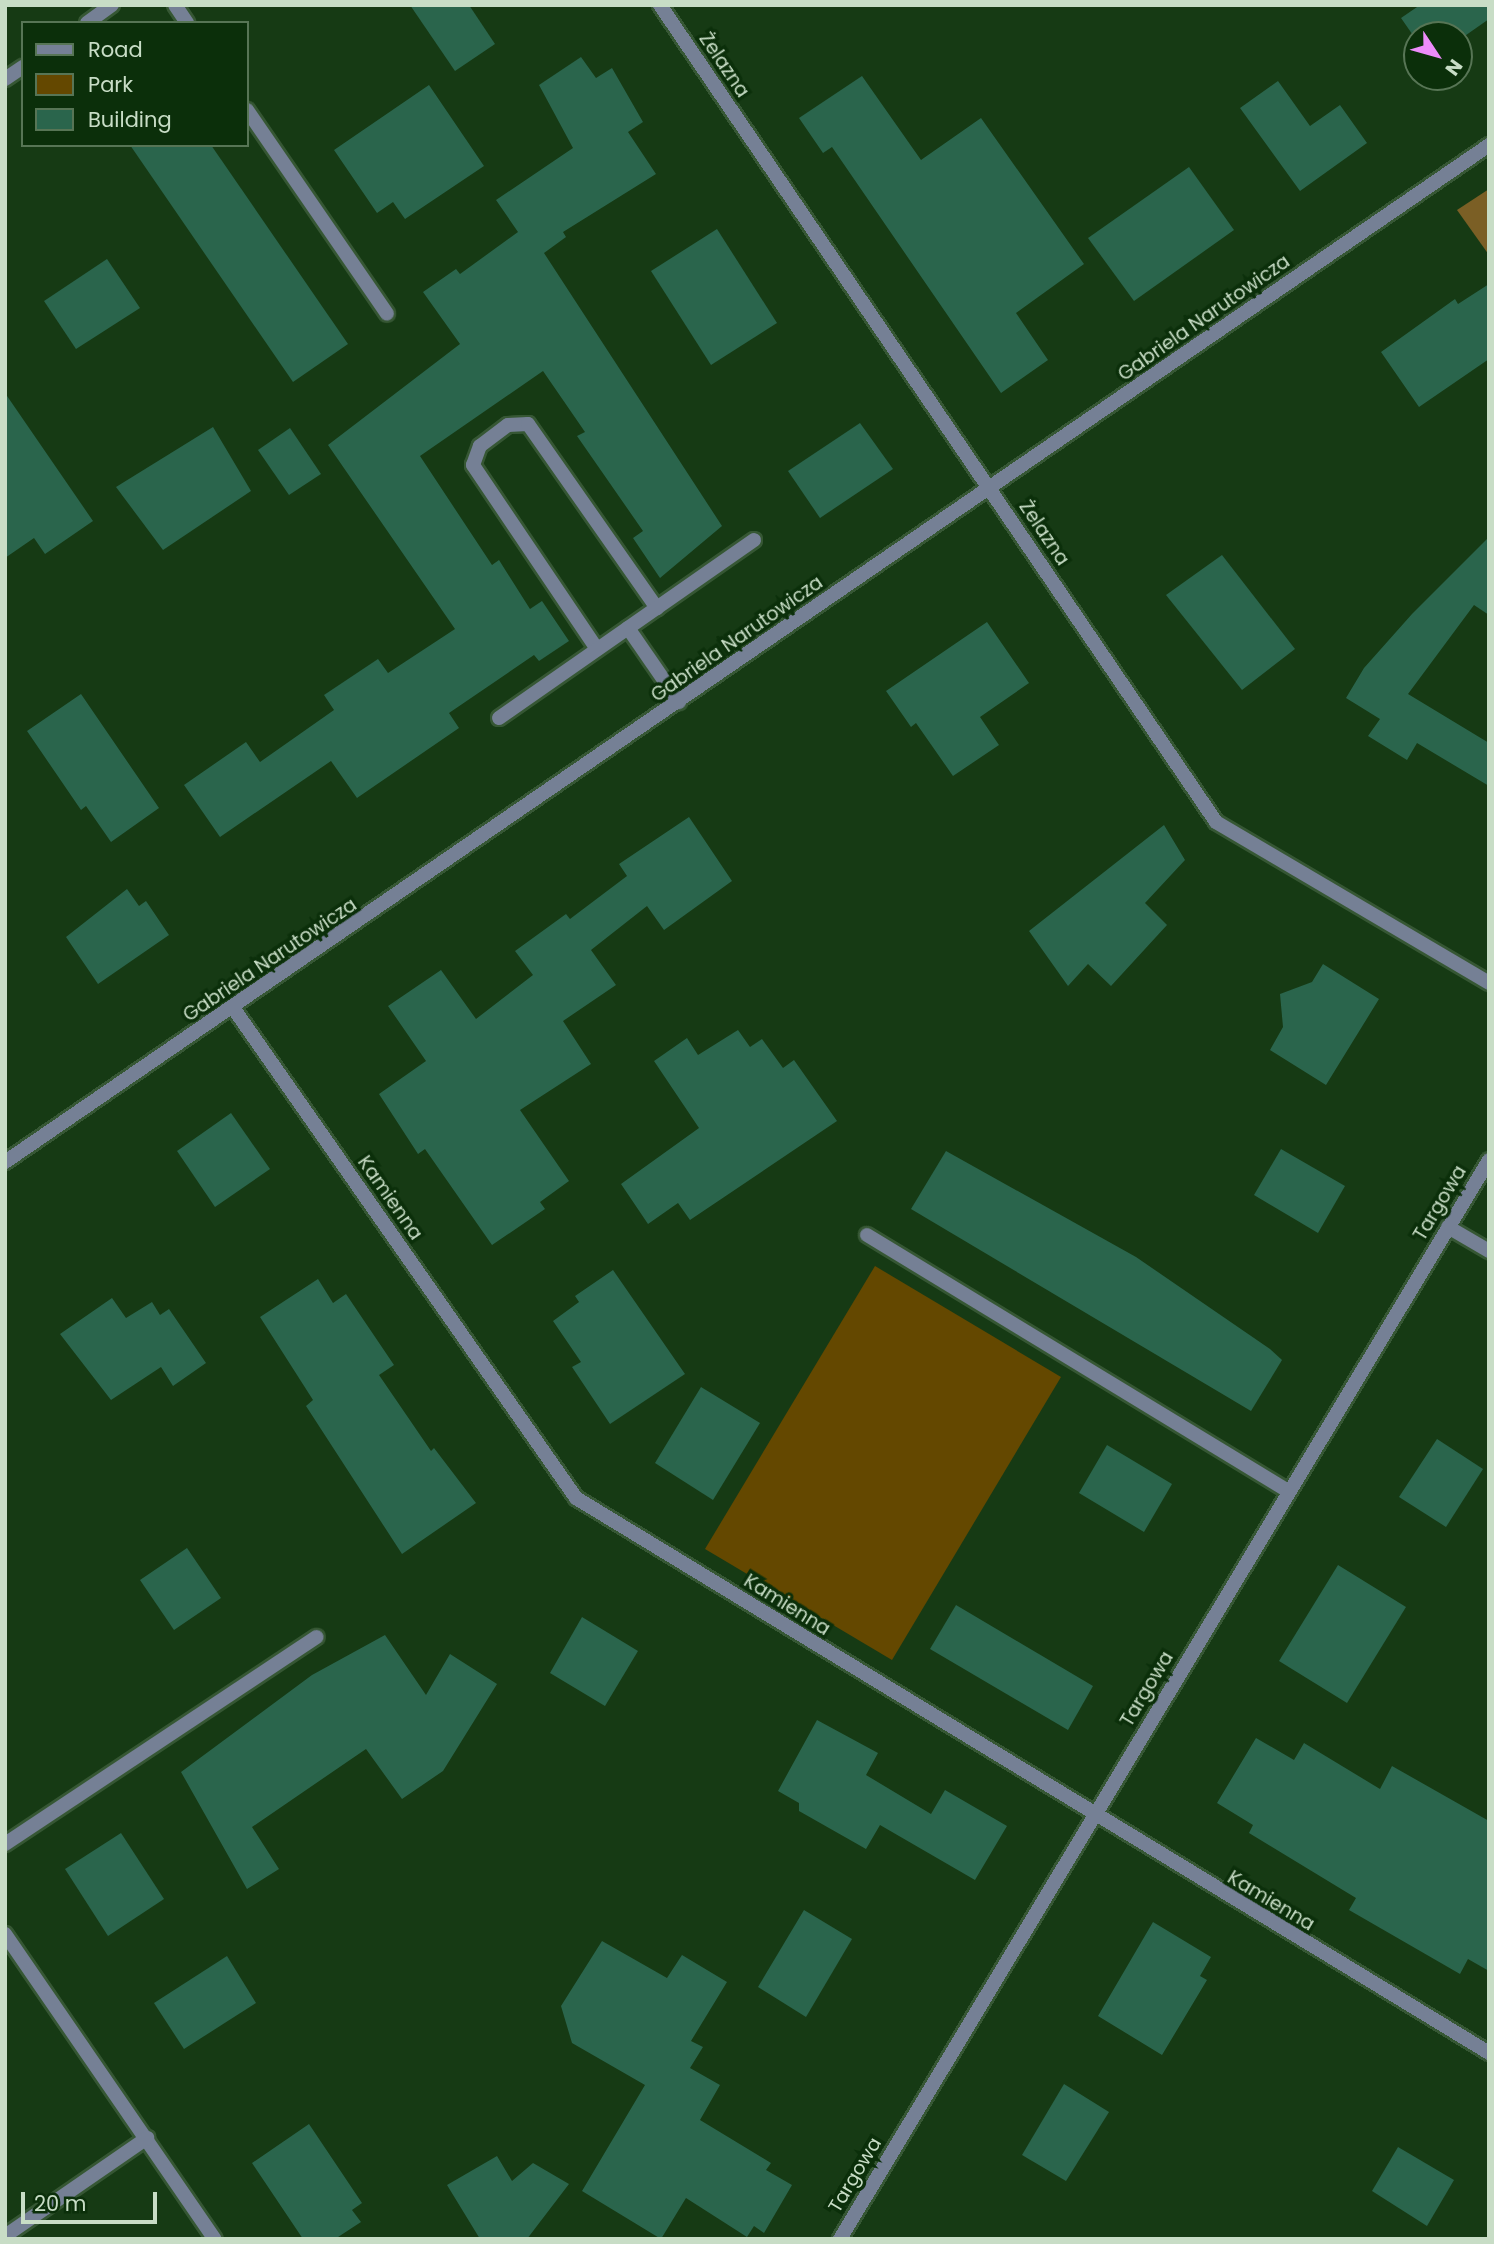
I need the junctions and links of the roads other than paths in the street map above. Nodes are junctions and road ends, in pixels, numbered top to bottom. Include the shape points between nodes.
1 (112, 5) edge
2 (175, 5) edge
3 (660, 5) edge
4 (89, 21) edge
5 (186, 21) edge
6 (21, 68) edge
7 (5, 79) edge
8 (248, 111) edge
9 (1489, 145) edge
10 (387, 314) dead end
11 (990, 488) junction
12 (754, 540) dead end
13 (657, 608) junction
14 (628, 628) junction
15 (597, 649) junction
16 (679, 702) junction
17 (499, 718) dead end
18 (1489, 983) edge
19 (234, 1009) junction
20 (1489, 1160) edge
21 (5, 1162) edge
22 (1448, 1227) junction
23 (867, 1235) dead end
24 (1489, 1251) edge
25 (1290, 1492) junction
26 (316, 1637) dead end
27 (1092, 1816) junction
28 (5, 1844) edge
29 (5, 1934) edge
30 (1489, 2053) edge
31 (147, 2138) junction
32 (5, 2236) edge
33 (215, 2239) edge
34 (840, 2239) edge

1 - 4 street
2 - 5 street
3 - 11 street, Żelazna
6 - 7 street
8 - 10 street
9 - 11 street, Gabriela Narutowicza
11 - 16 street, Gabriela Narutowicza
11 - 18 street, Żelazna via 1216,822
12 - 13 street
13 - 14 street
13 - 15 street via 534,430 528,424 508,425 480,446 473,465
14 - 15 street
14 - 16 street
15 - 17 street
16 - 19 street, Gabriela Narutowicza
19 - 21 street, Gabriela Narutowicza
19 - 27 street, Kamienna via 576,1497
20 - 22 street, Targowa
22 - 24 street
22 - 25 street, Targowa
23 - 25 street
25 - 27 street, Targowa
26 - 28 street
27 - 30 street, Kamienna
27 - 34 street, Targowa
29 - 31 street
31 - 32 street
31 - 33 street

